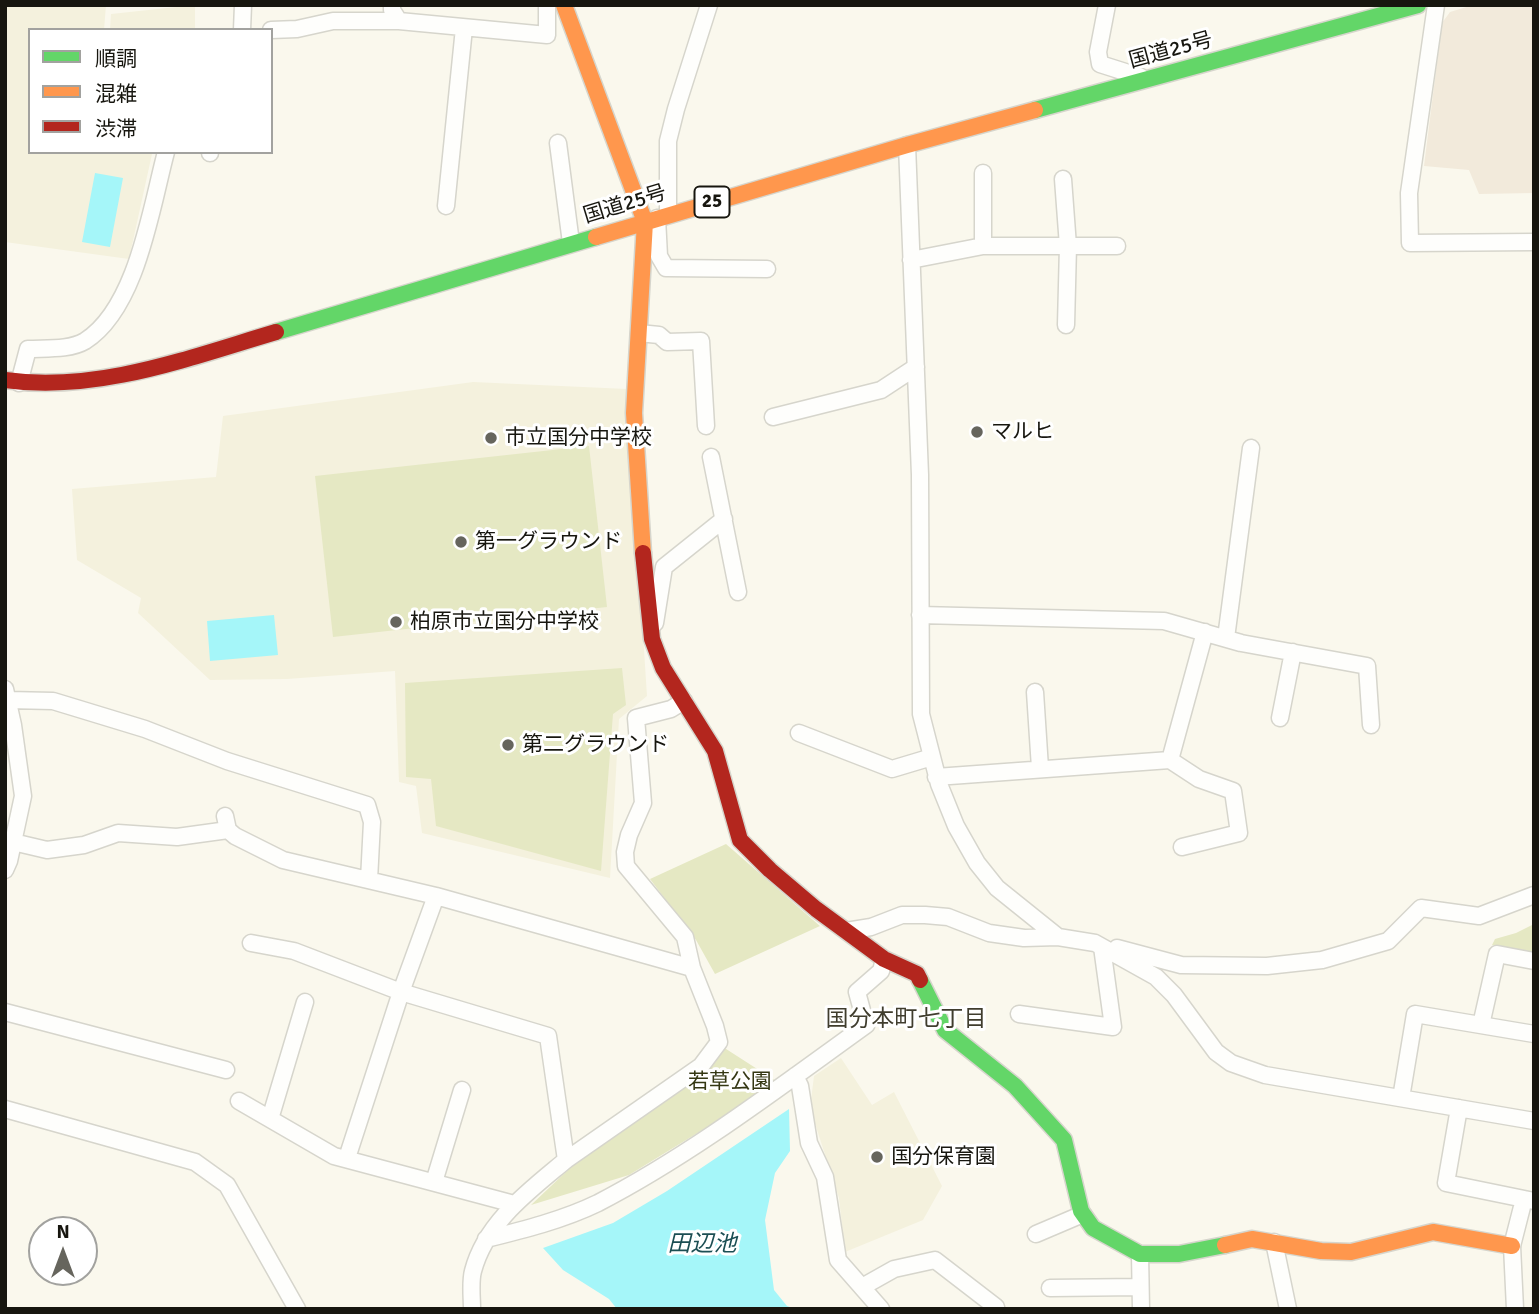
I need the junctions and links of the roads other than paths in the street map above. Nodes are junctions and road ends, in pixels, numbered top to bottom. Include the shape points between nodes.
1 (243, 5) edge
2 (393, 5) edge
3 (547, 5) edge
4 (564, 5) edge
5 (709, 5) edge
6 (1107, 5) edge
7 (1418, 5) edge
8 (1436, 5) edge
9 (399, 21) junction
10 (242, 28) edge
11 (464, 28) junction
12 (273, 30) edge
13 (1147, 79) junction
14 (558, 143) dead end
15 (907, 145) junction
16 (165, 154) edge
17 (983, 173) dead end
18 (1063, 179) dead end
19 (446, 206) dead end
20 (657, 218) junction
21 (1534, 242) edge
22 (571, 243) junction
23 (983, 246) junction
24 (1068, 246) junction
25 (1117, 246) dead end
26 (911, 260) junction
27 (767, 269) dead end
28 (1066, 325) dead end
29 (639, 333) junction
30 (916, 366) junction
31 (12, 381) edge
32 (773, 417) dead end
33 (706, 426) dead end
34 (1251, 448) dead end
35 (711, 457) dead end
36 (724, 519) junction
37 (738, 592) dead end
38 (920, 615) junction
39 (1205, 632) junction
40 (1226, 638) junction
41 (652, 639) junction
42 (1293, 652) junction
43 (1035, 692) dead end
44 (7, 701) edge
45 (684, 701) junction
46 (1280, 718) dead end
47 (1371, 724) dead end
48 (799, 733) dead end
49 (932, 757) junction
50 (1170, 760) junction
51 (1040, 768) junction
52 (936, 777) junction
53 (13, 842) junction
54 (1182, 847) dead end
55 (5, 870) edge
56 (369, 880) junction
57 (1534, 895) edge
58 (436, 896) junction
59 (846, 931) junction
60 (1058, 937) junction
61 (251, 943) dead end
62 (1098, 945) junction
63 (884, 958) junction
64 (1534, 961) edge
65 (692, 968) junction
66 (401, 992) junction
67 (305, 1002) dead end
68 (5, 1012) edge
69 (1019, 1014) dead end
70 (1481, 1025) junction
71 (1534, 1034) edge
72 (226, 1070) dead end
73 (795, 1076) junction
74 (462, 1090) dead end
75 (1401, 1098) junction
76 (239, 1101) dead end
77 (1459, 1108) junction
78 (5, 1109) edge
79 (270, 1119) junction
80 (1534, 1121) edge
81 (347, 1158) junction
82 (566, 1160) junction
83 (434, 1182) junction
84 (1529, 1200) edge
85 (514, 1204) junction
86 (1083, 1214) junction
87 (1036, 1234) dead end
88 (486, 1240) junction
89 (1274, 1242) junction
90 (1512, 1246) junction
91 (1140, 1254) junction
92 (862, 1287) junction
93 (1140, 1287) junction
94 (1050, 1288) dead end
95 (996, 1307) dead end
96 (297, 1309) edge
97 (472, 1309) edge
98 (881, 1309) edge
99 (1140, 1309) edge
100 (1287, 1309) edge
101 (1515, 1309) edge

1 - 10 street
2 - 9 street
3 - 11 street via 547,36
4 - 20 main road
5 - 20 street via 668,141
6 - 13 street via 1100,64
7 - 13 main road, 国道25号 / 25
8 - 21 street via 1409,193 1410,243
9 - 11 street
9 - 12 street via 333,21
11 - 19 street
13 - 15 main road, 国道25号 / 25
14 - 22 street
15 - 20 main road, 国道25号 / 25
15 - 26 street
16 - 31 street via 136,268 123,298 101,328 83,342 27,349
17 - 23 street
18 - 24 street
20 - 22 main road, 国道25号 / 25
20 - 27 street via 659,256 666,268
20 - 29 main road
22 - 31 main road, 国道25号 / 25 via 183,360 76,383
23 - 24 street
23 - 26 street
24 - 25 street
24 - 28 street
26 - 30 street
29 - 33 street via 659,335 667,342 701,341
29 - 41 main road via 634,413
30 - 32 street via 881,390
30 - 38 street
34 - 40 street
35 - 36 street
36 - 37 street
36 - 41 street via 664,567
38 - 39 street via 1164,621
38 - 49 street via 921,714
39 - 40 street
39 - 50 street
40 - 42 street
41 - 45 main road via 663,668
42 - 46 street
42 - 47 street via 1367,666
43 - 51 street
44 - 53 street via 23,796
44 - 56 street via 53,701 367,805 372,822
45 - 59 main road via 715,751 740,840
45 - 65 street via 636,718 643,803 625,852 626,866 685,937
48 - 49 street via 892,769
49 - 52 street
50 - 51 street
50 - 54 street via 1199,779 1233,791 1239,833
51 - 52 street
52 - 60 street via 977,863 997,888
53 - 55 street
53 - 56 street via 47,849 84,845 118,833 177,837 226,823 235,836 283,860
56 - 58 street
57 - 62 street via 1479,916 1421,908 1388,941 1322,960 1267,966 1181,965
58 - 65 street
58 - 66 street
59 - 60 street via 902,915 925,915 948,917 989,933
59 - 63 main road
60 - 62 street
61 - 66 street via 294,951
62 - 69 street via 1113,1027
62 - 75 street via 1156,977 1216,1052 1231,1062 1265,1075
63 - 73 street via 881,971 857,992 866,1025
63 - 86 main road via 916,974 945,1030 1014,1086 1064,1140
64 - 70 street via 1497,954
65 - 82 street via 719,1042 702,1066
66 - 81 street
66 - 82 street via 548,1036
67 - 79 street
68 - 72 street
70 - 71 street
70 - 75 street via 1415,1014
73 - 88 street via 664,1165 596,1204
73 - 92 street via 808,1143 825,1177 838,1260
74 - 83 street
75 - 77 street
76 - 79 street
77 - 80 street
77 - 84 street via 1446,1183
78 - 96 street via 195,1162 227,1185
79 - 81 street via 334,1156
81 - 83 street
82 - 85 street
83 - 85 street
84 - 90 street
85 - 88 street
86 - 87 street
86 - 91 main road via 1093,1228
88 - 97 street via 472,1273
89 - 90 main road via 1351,1252 1433,1232
89 - 91 main road via 1252,1239 1179,1254
89 - 100 street
90 - 101 street
91 - 93 street
92 - 95 street via 894,1269 935,1260
92 - 98 street
93 - 94 street
93 - 99 street

